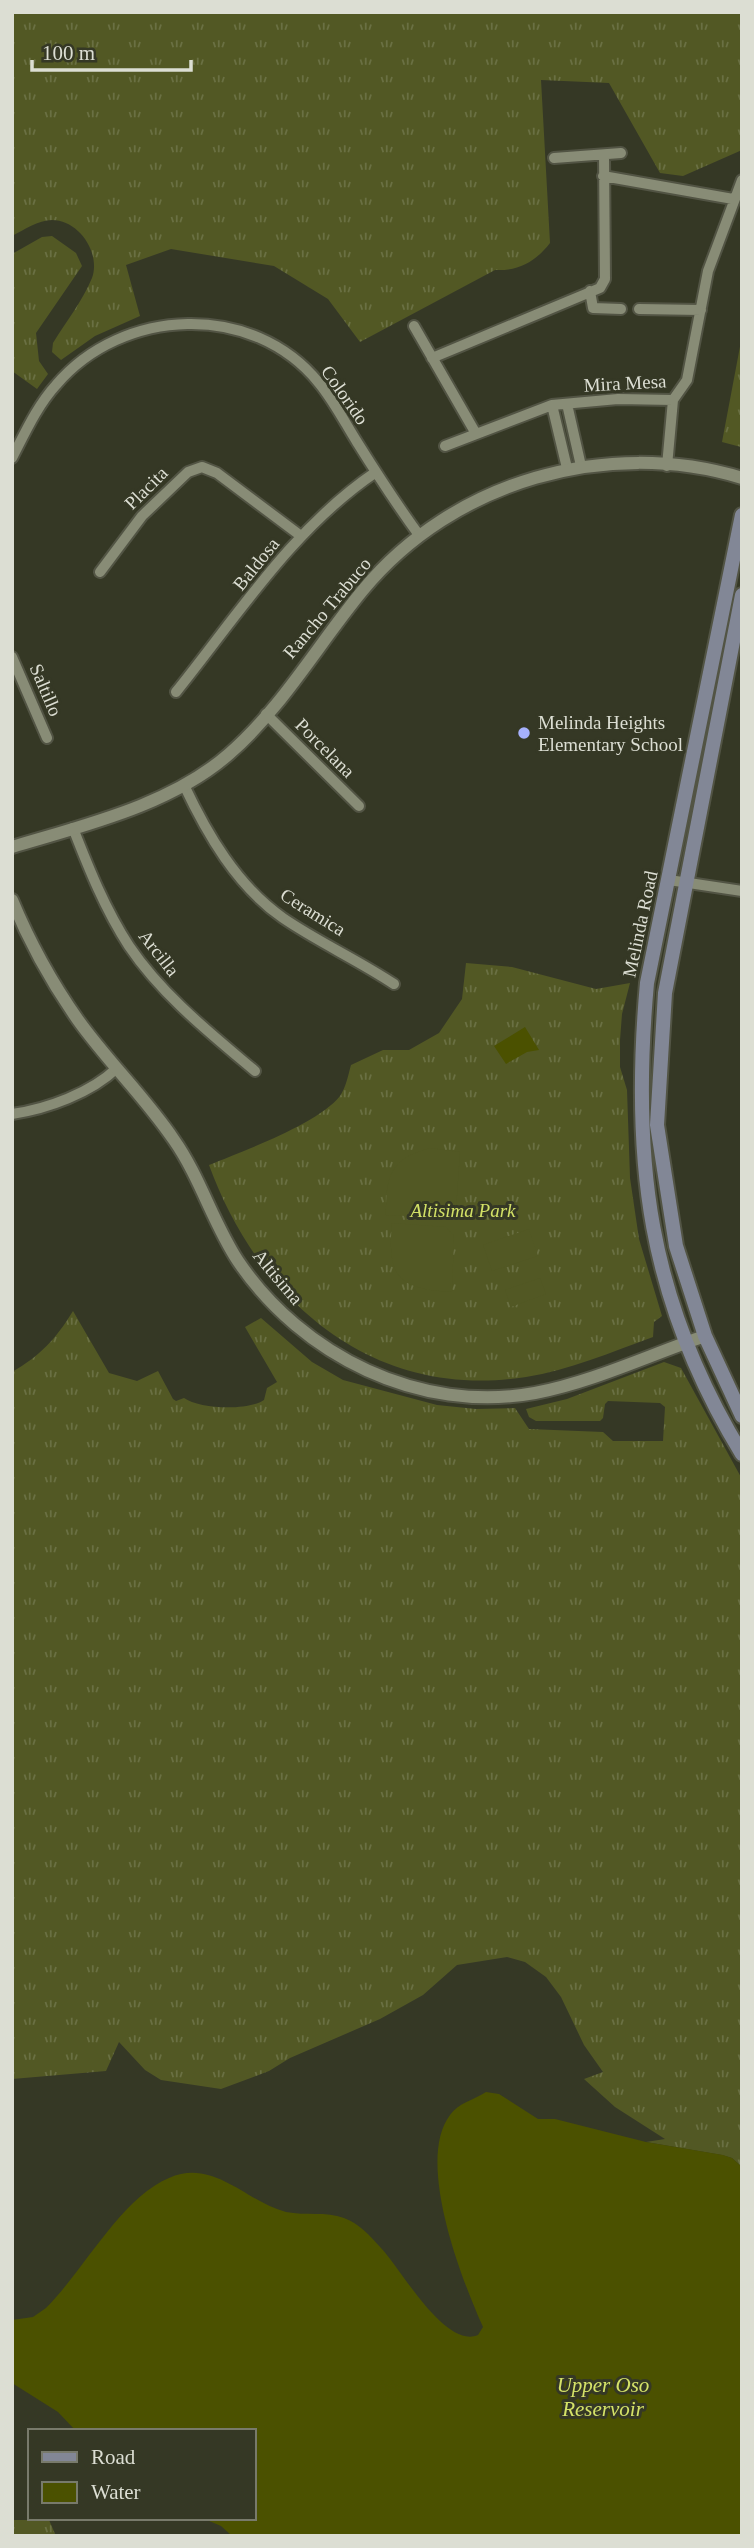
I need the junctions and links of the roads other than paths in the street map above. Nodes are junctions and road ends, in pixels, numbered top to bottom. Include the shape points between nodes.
1 (621, 153) dead end
2 (604, 155) junction
3 (554, 158) dead end
4 (603, 176) junction
5 (742, 180) edge
6 (733, 199) junction
7 (590, 292) junction
8 (621, 309) dead end
9 (639, 309) dead end
10 (701, 310) junction
11 (414, 326) dead end
12 (432, 358) junction
13 (673, 400) junction
14 (567, 404) junction
15 (552, 405) junction
16 (475, 432) junction
17 (445, 446) dead end
18 (12, 458) edge
19 (581, 466) junction
20 (667, 466) junction
21 (567, 468) junction
22 (376, 472) junction
23 (742, 478) edge
24 (742, 515) edge
25 (301, 536) junction
26 (419, 536) junction
27 (100, 572) dead end
28 (742, 594) edge
29 (12, 656) edge
30 (177, 692) dead end
31 (266, 714) junction
32 (47, 738) dead end
33 (184, 785) junction
34 (359, 806) dead end
35 (73, 828) junction
36 (12, 847) edge
37 (669, 880) junction
38 (687, 882) junction
39 (742, 891) edge
40 (12, 900) edge
41 (394, 984) dead end
42 (117, 1068) junction
43 (255, 1071) dead end
44 (12, 1114) edge
45 (705, 1336) junction
46 (686, 1342) junction
47 (742, 1416) edge
48 (742, 1454) edge

1 - 2 street
2 - 3 street
2 - 4 street
4 - 6 street
4 - 7 street via 605,279 600,288
5 - 6 street, Mira Mesa
6 - 10 street, Mira Mesa via 711,260
7 - 8 street via 593,308
7 - 12 street
9 - 10 street
10 - 13 street, Mira Mesa via 687,380
11 - 12 street
12 - 16 street
13 - 14 street, Mira Mesa
13 - 20 street
14 - 15 street, Mira Mesa
14 - 19 street, Mira Mesa
15 - 16 street, Mira Mesa
15 - 21 street
16 - 17 street, Mira Mesa
18 - 22 street, Colorido via 55,385 94,350 149,327 212,324 265,341 297,361 319,383
19 - 20 street, Rancho Trabuco
19 - 21 street, Rancho Trabuco
20 - 23 street, Rancho Trabuco
21 - 26 street, Rancho Trabuco via 494,492
22 - 25 street, Baldosa via 331,505
22 - 26 street, Colorido
24 - 37 main road, Melinda Road
25 - 27 street, Placita via 217,472 196,468 142,516
25 - 30 street, Baldosa
26 - 31 street, Rancho Trabuco via 365,587
28 - 38 main road, Melinda Road
29 - 32 street, Saltillo
31 - 33 street, Rancho Trabuco via 229,754
31 - 34 street, Porcelana
33 - 35 street, Rancho Trabuco
33 - 41 street, Ceramica via 214,841 261,900
35 - 36 street, Rancho Trabuco
35 - 43 street, Arcilla via 87,866 129,946 175,1000
37 - 38 street
37 - 46 main road, Melinda Road via 647,983 640,1126 652,1225
38 - 39 street
38 - 45 main road, Melinda Road via 665,993 657,1125 676,1246
40 - 42 street, Altisima via 47,970
42 - 44 street via 83,1091
42 - 46 street, Altisima via 176,1143 237,1259 259,1288 289,1321 358,1367 435,1392 496,1396 569,1385
45 - 46 street, Altisima
45 - 47 main road, Melinda Road
46 - 48 main road, Melinda Road

